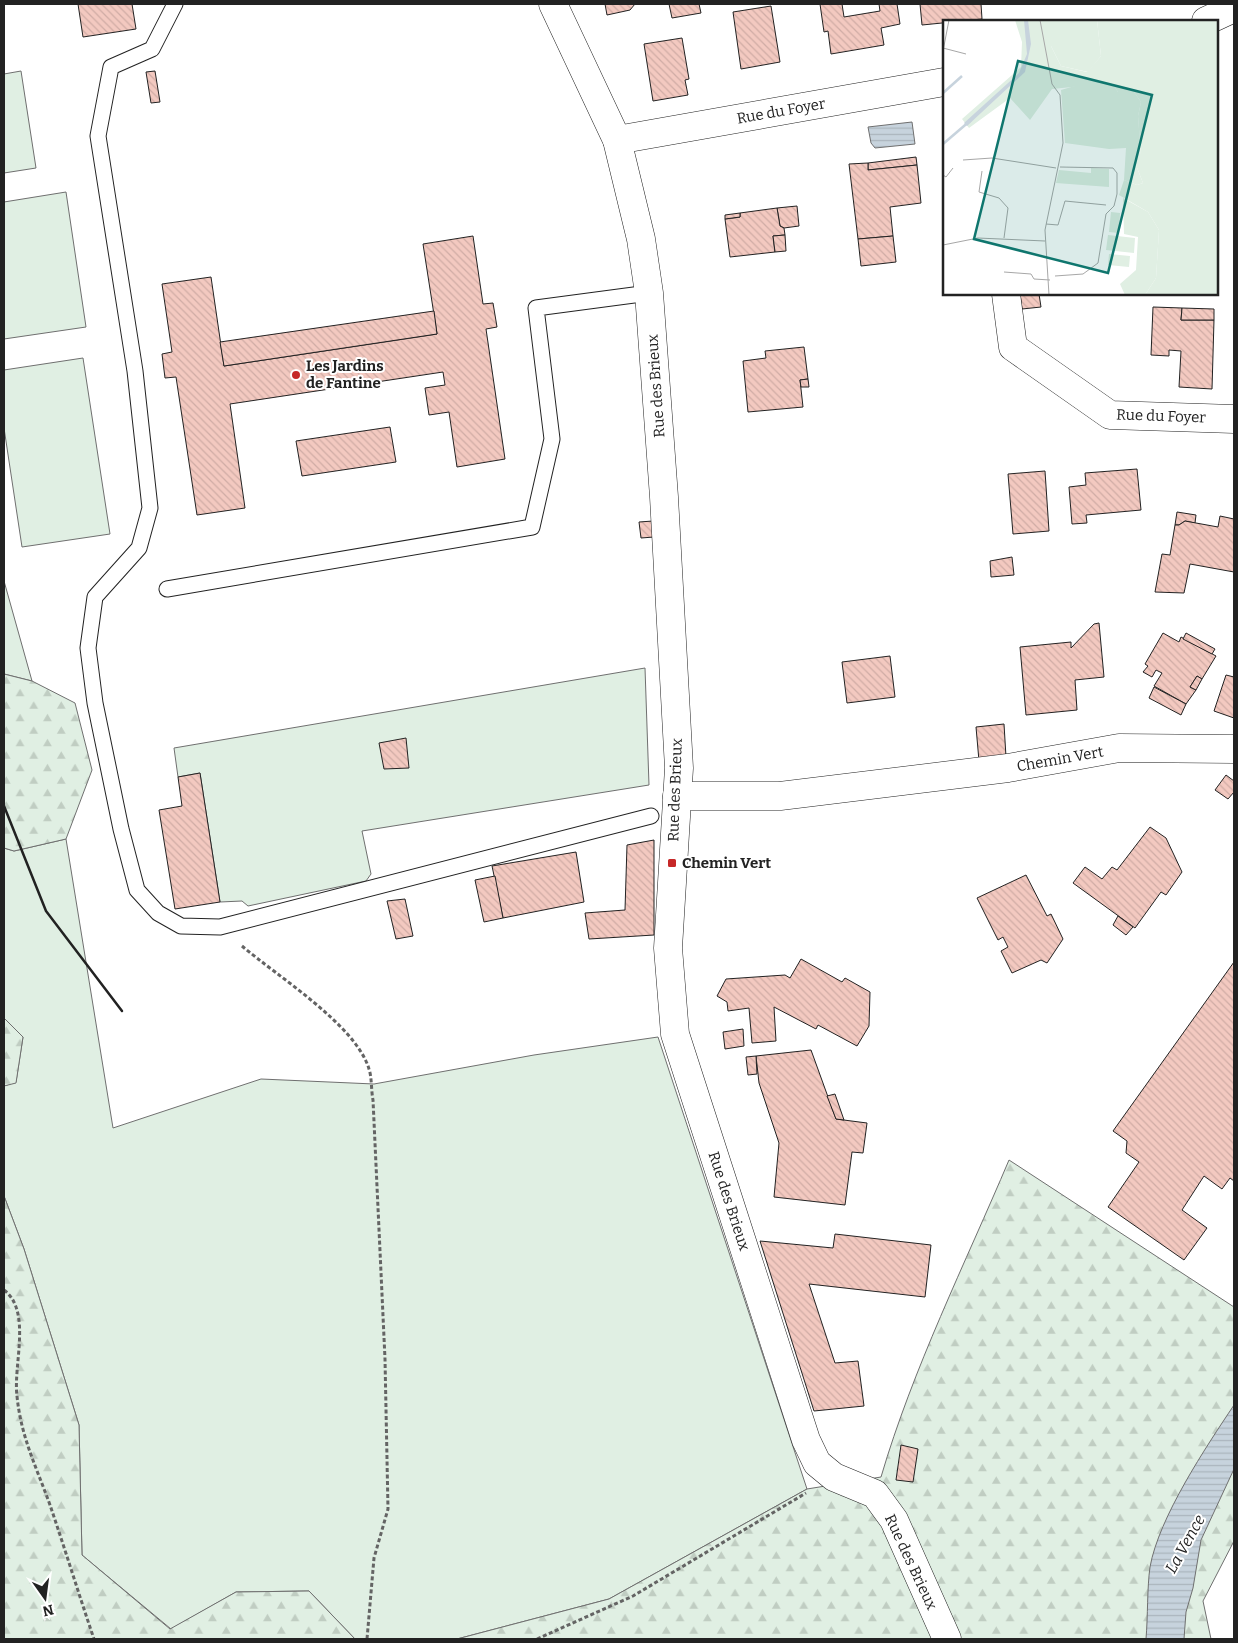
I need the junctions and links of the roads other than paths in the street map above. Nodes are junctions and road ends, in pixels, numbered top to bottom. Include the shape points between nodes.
1 (175, 4) edge
2 (553, 4) edge
3 (1234, 8) edge
4 (1208, 20) edge
5 (943, 82) edge
6 (617, 140) junction
7 (649, 293) junction
8 (1006, 295) edge
9 (1234, 419) edge
10 (167, 590) dead end
11 (1234, 749) edge
12 (677, 796) junction
13 (650, 816) dead end
14 (947, 1639) edge

1 - 13 lane via 152,48 111,67 98,136 135,371 150,508 139,548 95,597 88,648 95,703 137,890 158,913 181,926 220,927
2 - 6 street, Rue des Brieux
3 - 4 street
5 - 6 street, Rue du Foyer
6 - 7 street, Rue des Brieux via 641,239
7 - 10 lane via 536,308 552,439 532,526
7 - 12 street, Rue des Brieux via 665,507 678,759
8 - 9 street, Rue du Foyer via 1013,347 1110,415
11 - 12 street, Chemin Vert via 1119,748 1008,768 780,796
12 - 14 street, Rue des Brieux via 668,948 675,1034 806,1440 818,1463 834,1477 875,1494 894,1520

